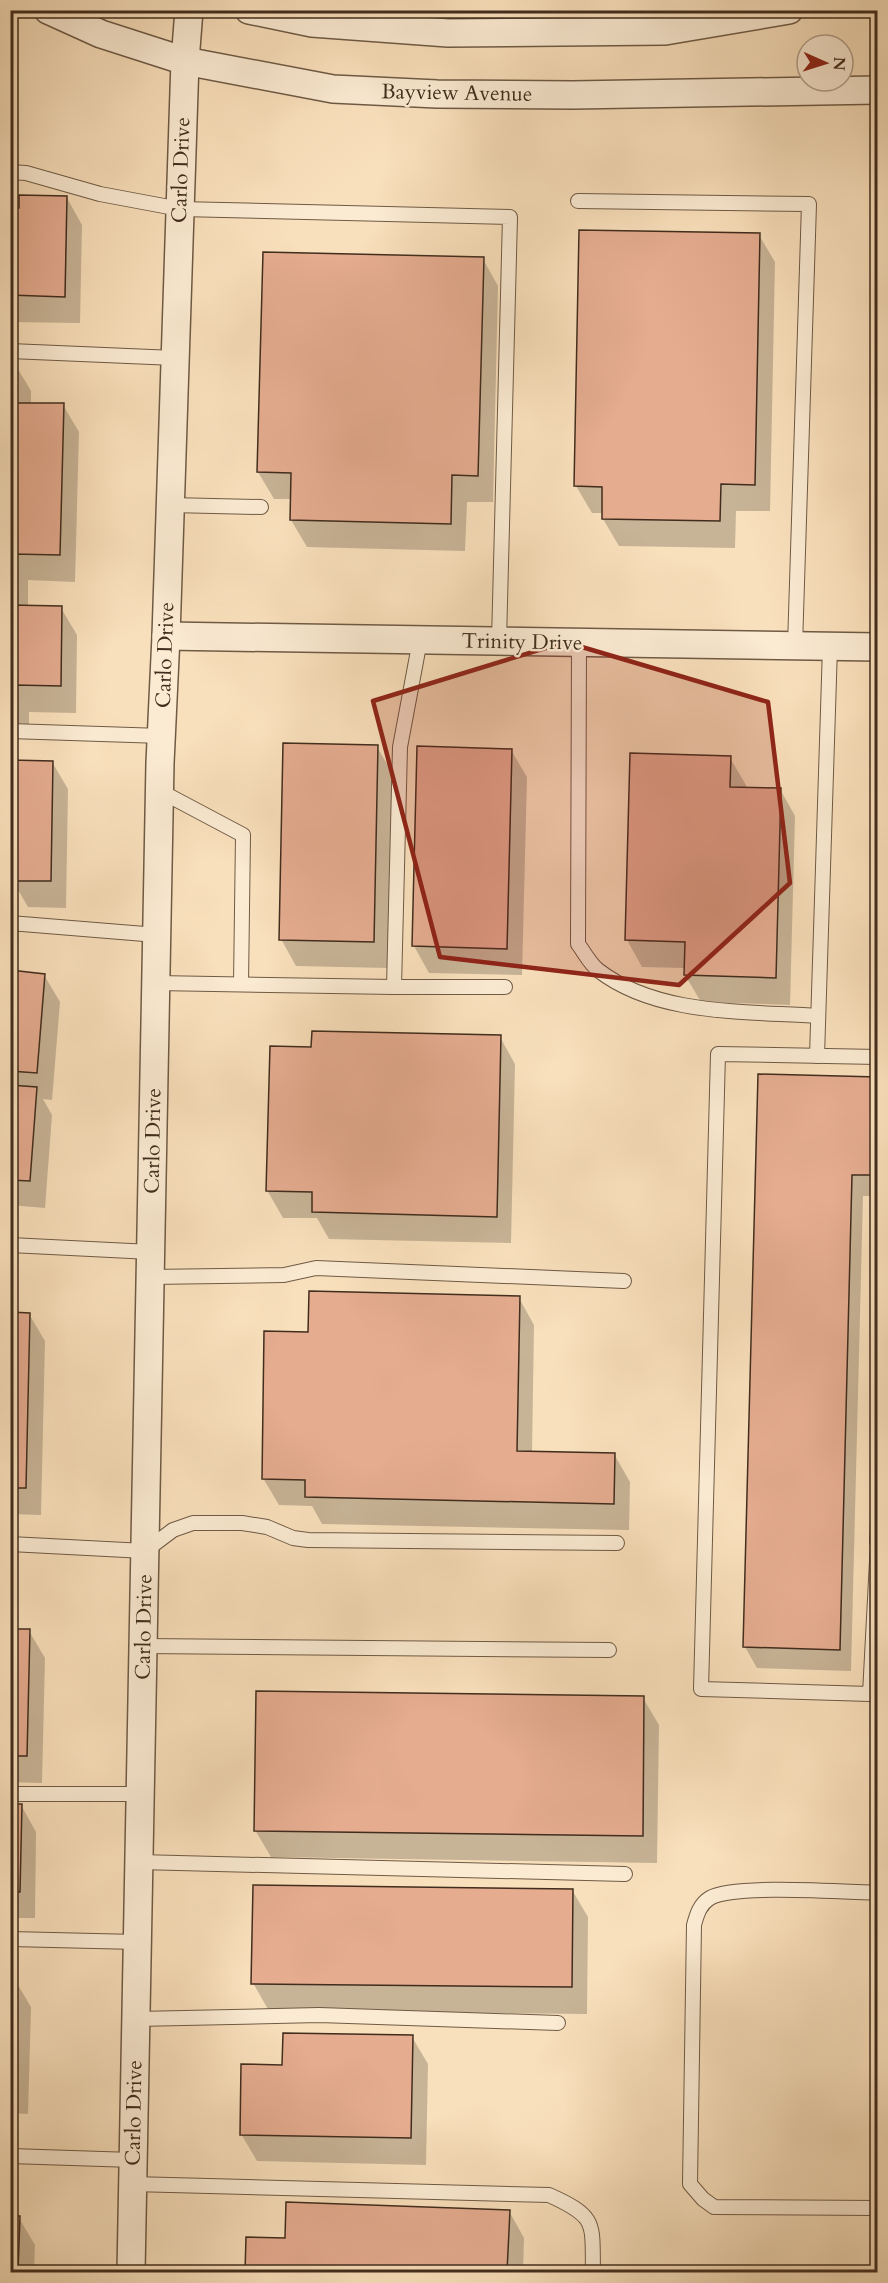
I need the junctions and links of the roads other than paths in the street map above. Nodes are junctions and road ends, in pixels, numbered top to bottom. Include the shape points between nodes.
1 (48, 10) edge
2 (189, 10) edge
3 (249, 10) edge
4 (789, 10) edge
5 (184, 61) junction
6 (878, 90) edge
7 (10, 172) edge
8 (578, 201) dead end
9 (180, 208) junction
10 (10, 351) edge
11 (175, 358) junction
12 (170, 505) junction
13 (261, 507) dead end
14 (166, 636) junction
15 (420, 640) junction
16 (499, 641) junction
17 (579, 643) junction
18 (795, 646) junction
19 (830, 647) junction
20 (878, 648) edge
21 (10, 731) edge
22 (162, 736) junction
23 (160, 791) junction
24 (10, 923) edge
25 (157, 935) junction
26 (156, 983) junction
27 (241, 984) junction
28 (394, 987) junction
29 (505, 987) dead end
30 (818, 1016) junction
31 (817, 1056) junction
32 (878, 1057) edge
33 (10, 1245) edge
34 (151, 1265) junction
35 (624, 1281) dead end
36 (878, 1520) edge
37 (877, 1542) edge
38 (617, 1543) dead end
39 (10, 1544) edge
40 (145, 1551) junction
41 (143, 1646) junction
42 (609, 1650) dead end
43 (874, 1694) edge
44 (10, 1794) edge
45 (140, 1794) junction
46 (139, 1862) junction
47 (625, 1874) dead end
48 (878, 1893) edge
49 (10, 1939) edge
50 (137, 1942) junction
51 (136, 2019) junction
52 (558, 2023) dead end
53 (10, 2156) edge
54 (132, 2172) junction
55 (878, 2208) edge
56 (130, 2272) edge
57 (593, 2272) edge

1 - 5 street, Bayview Avenue via 101,34
2 - 5 street, Carlo Drive
3 - 4 street via 333,25 482,33 665,31
5 - 6 street, Bayview Avenue via 333,89 437,94
5 - 9 street, Carlo Drive
7 - 9 lane via 26,172 100,194
8 - 18 lane via 809,204
9 - 11 street, Carlo Drive
9 - 16 lane via 510,217
10 - 11 lane
11 - 12 street, Carlo Drive
12 - 13 lane
12 - 14 street, Carlo Drive
14 - 15 street, Trinity Drive
14 - 22 street, Carlo Drive
15 - 16 street, Trinity Drive
15 - 28 lane via 400,747
16 - 17 street, Trinity Drive
17 - 18 street, Trinity Drive
17 - 30 lane via 578,944 596,969 630,990 694,1008
18 - 19 street, Trinity Drive
19 - 20 street, Trinity Drive
19 - 30 lane
21 - 22 lane
22 - 23 street, Carlo Drive
23 - 25 street, Carlo Drive
23 - 27 lane via 243,835
24 - 25 lane
25 - 26 street, Carlo Drive
26 - 27 lane
26 - 34 street, Carlo Drive
27 - 28 lane
28 - 29 lane
30 - 31 lane
31 - 32 lane
31 - 43 lane via 718,1054 701,1689
33 - 34 lane
34 - 35 lane via 284,1275 316,1268
34 - 40 street, Carlo Drive
36 - 37 lane
37 - 43 lane
38 - 40 lane via 308,1540 242,1523 193,1523 173,1530
39 - 40 lane
40 - 41 street, Carlo Drive
41 - 42 lane
41 - 45 street, Carlo Drive
44 - 45 lane
45 - 46 street, Carlo Drive
46 - 47 lane
46 - 50 street, Carlo Drive
48 - 55 lane via 738,1890 710,1898 700,1906 694,1925 690,2184 714,2207
49 - 50 lane
50 - 51 street, Carlo Drive
51 - 52 lane via 319,2015
51 - 54 street, Carlo Drive
53 - 54 lane
54 - 56 street, Carlo Drive
54 - 57 lane via 549,2195 585,2214 592,2226

